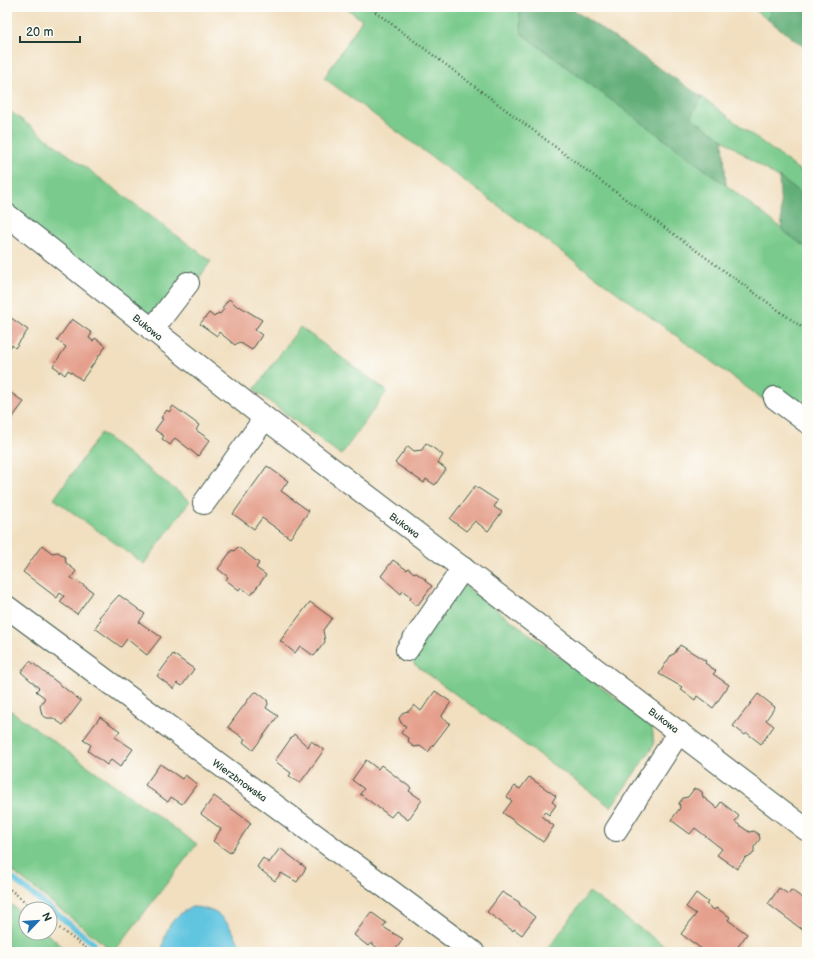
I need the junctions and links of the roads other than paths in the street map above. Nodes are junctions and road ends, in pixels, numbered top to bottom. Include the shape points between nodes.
1 (7, 216) edge
2 (188, 282) dead end
3 (152, 330) junction
4 (775, 398) dead end
5 (265, 418) junction
6 (807, 422) edge
7 (204, 504) dead end
8 (464, 568) junction
9 (7, 608) edge
10 (407, 650) dead end
11 (679, 732) junction
12 (616, 830) dead end
13 (807, 830) edge
14 (473, 952) edge

1 - 3 street, Bukowa
2 - 3 street
3 - 5 street, Bukowa
4 - 6 street
5 - 7 street
5 - 8 street, Bukowa
8 - 10 street
8 - 11 street, Bukowa
9 - 14 street, Wierzbnowska
11 - 12 street
11 - 13 street, Bukowa

